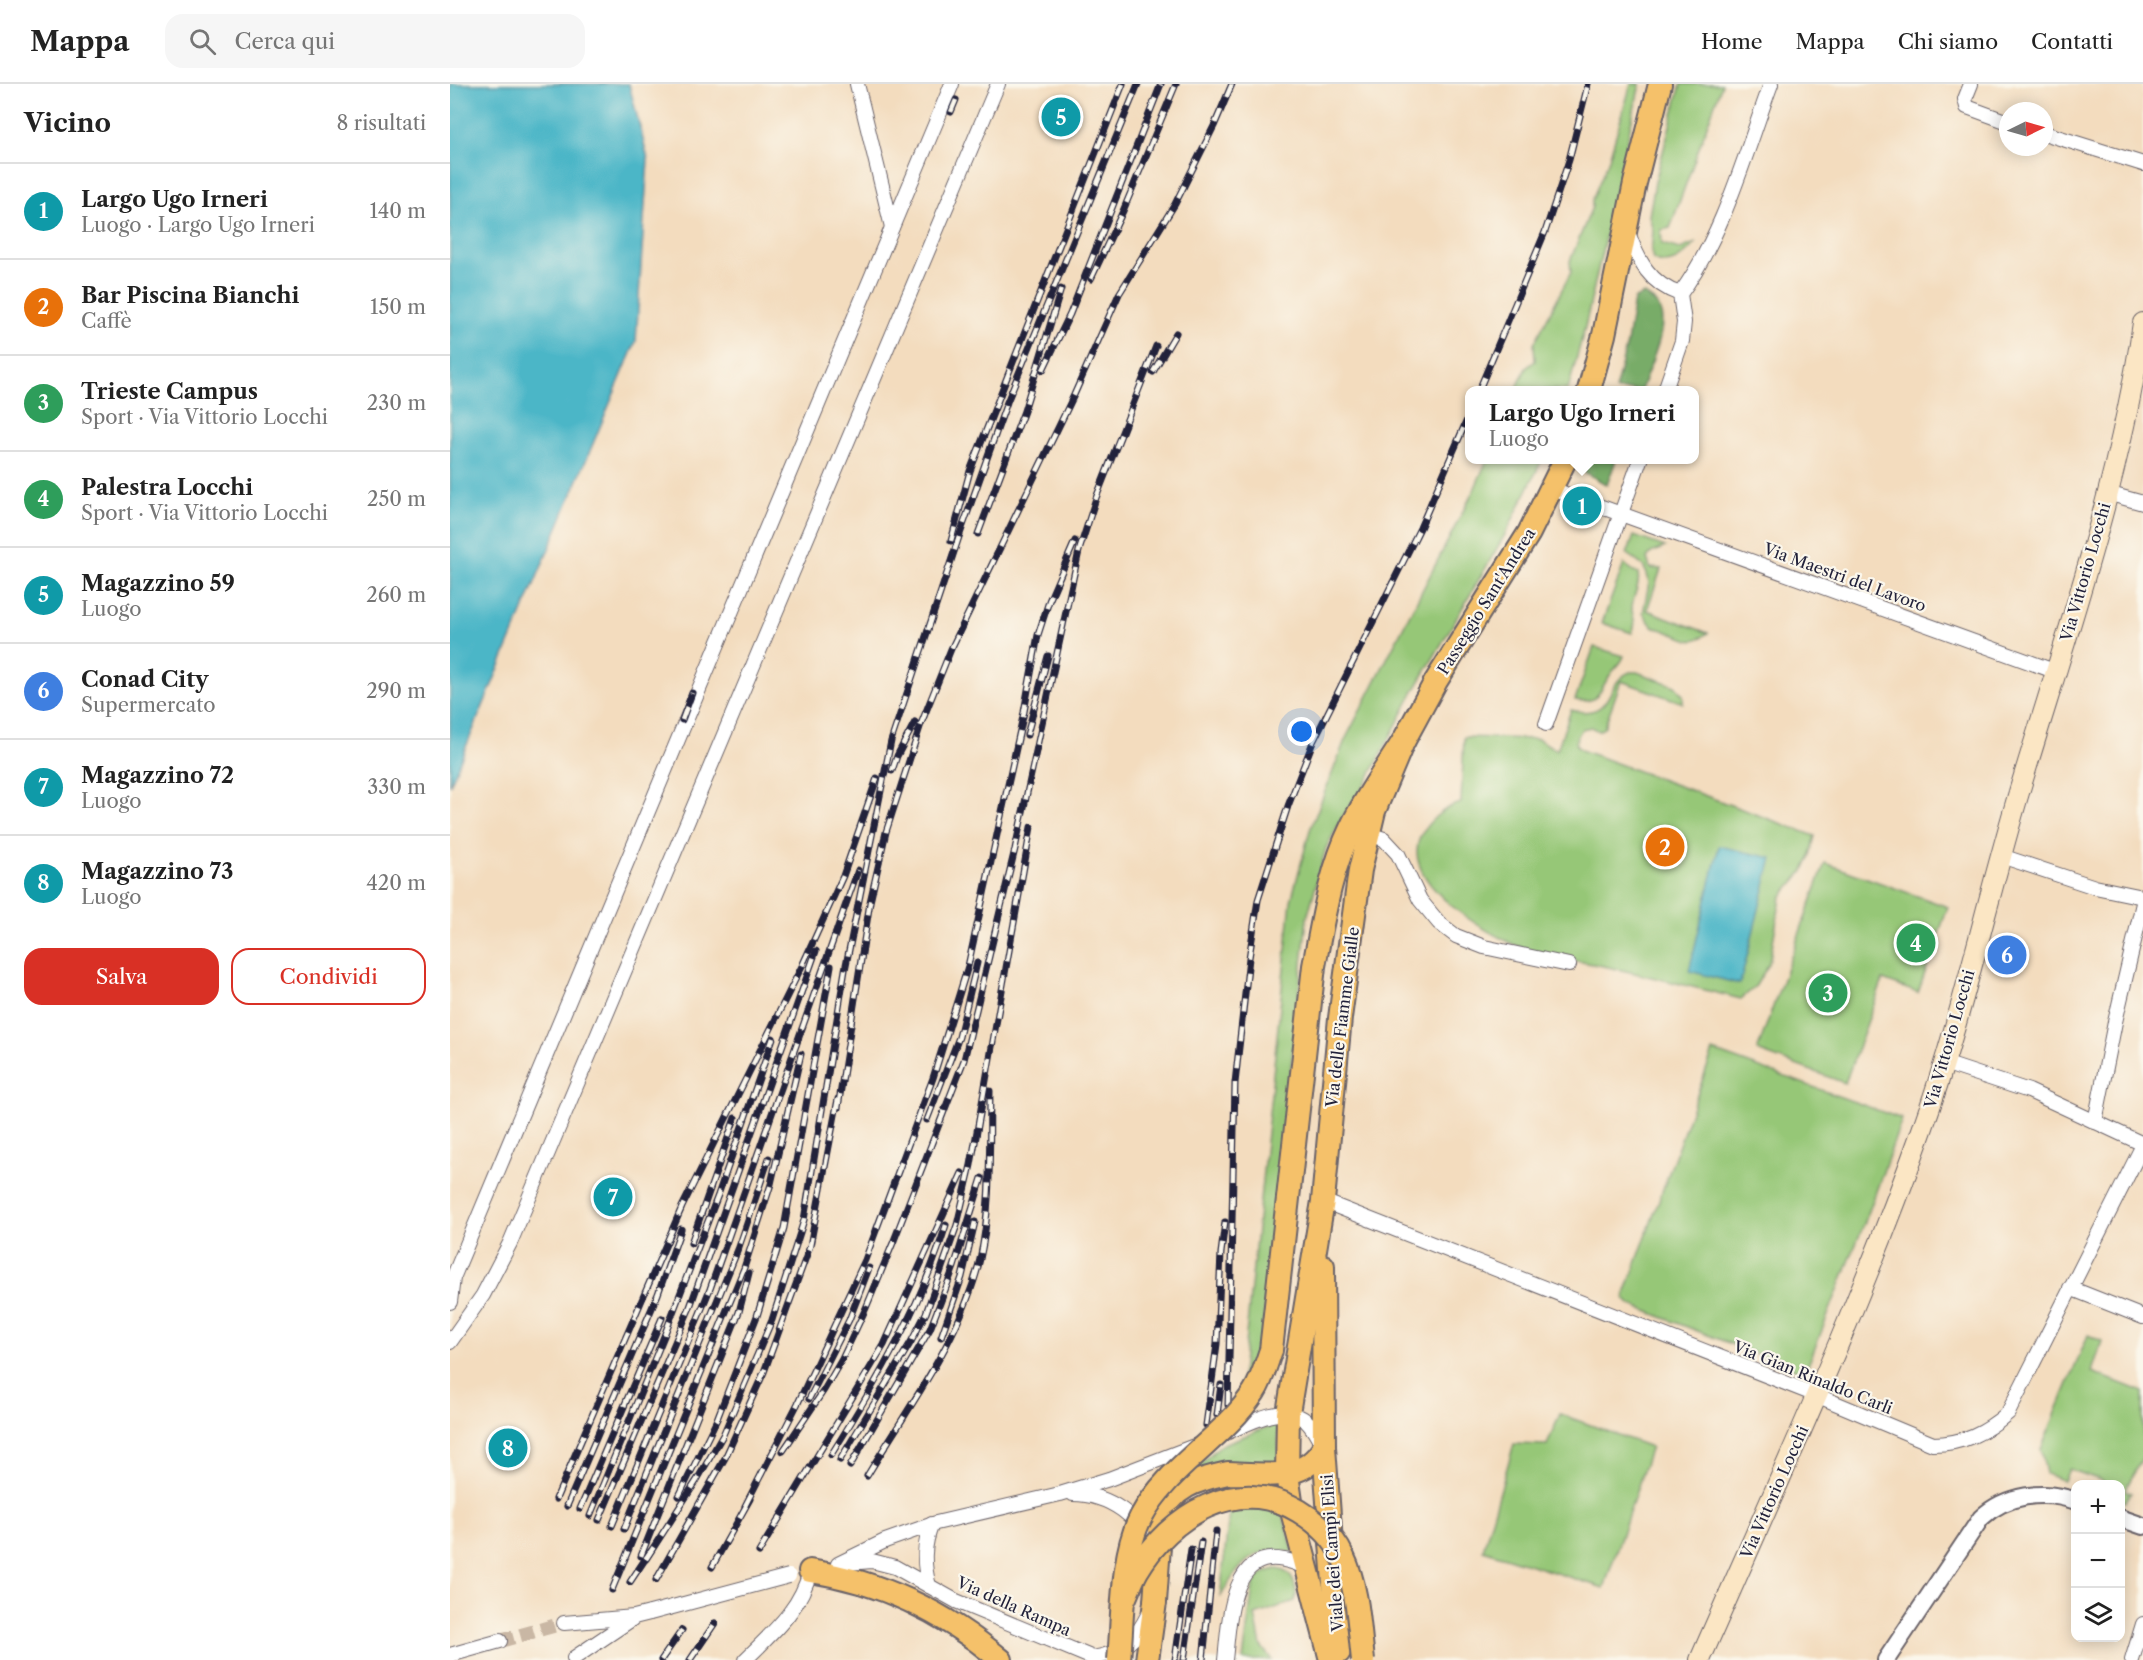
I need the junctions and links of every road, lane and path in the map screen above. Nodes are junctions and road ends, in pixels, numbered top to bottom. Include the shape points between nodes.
1 (857, 84) edge
2 (952, 84) edge
3 (999, 84) edge
4 (1660, 84) edge
5 (1771, 84) edge
6 (1971, 84) edge
7 (1999, 119) edge
8 (2053, 136) edge
9 (2143, 164) edge
10 (892, 227) junction
11 (1626, 227) junction
12 (1680, 294) junction
13 (2143, 323) edge
14 (1591, 386) edge
15 (1666, 386) edge
16 (1563, 464) edge
17 (1638, 464) edge
18 (1552, 489) junction
19 (2107, 493) junction
20 (2143, 503) edge
21 (1621, 514) junction
22 (2057, 672) junction
23 (1546, 724) dead end
24 (1403, 742) junction
25 (1368, 834) junction
26 (2001, 856) junction
27 (2143, 897) edge
28 (2143, 903) edge
29 (1569, 965) dead end
30 (1944, 1063) junction
31 (2095, 1122) junction
32 (2143, 1145) edge
33 (1323, 1201) junction
34 (452, 1282) edge
35 (2070, 1288) junction
36 (450, 1302) edge
37 (2143, 1317) edge
38 (450, 1342) edge
39 (1294, 1376) junction
40 (1816, 1395) junction
41 (1288, 1413) junction
42 (1255, 1421) junction
43 (1324, 1447) junction
44 (1287, 1474) junction
45 (1060, 1494) junction
46 (2071, 1500) edge
47 (2125, 1519) edge
48 (932, 1524) junction
49 (2143, 1526) edge
50 (1158, 1555) junction
51 (838, 1564) junction
52 (1306, 1567) junction
53 (800, 1573) junction
54 (929, 1586) junction
55 (1124, 1600) junction
56 (1155, 1602) junction
57 (1336, 1612) junction
58 (634, 1617) junction
59 (564, 1623) tunnel mouth
60 (2143, 1624) edge
61 (500, 1641) tunnel mouth
62 (450, 1655) edge
63 (574, 1658) dead end
64 (746, 1660) edge
65 (1001, 1660) edge
66 (1119, 1660) edge
67 (1147, 1660) edge
68 (1225, 1660) edge
69 (1331, 1660) edge
70 (1340, 1660) edge
71 (1362, 1660) edge
72 (1373, 1660) edge
73 (1700, 1660) edge
74 (1886, 1660) edge
75 (2132, 1660) edge

1 - 10 street
2 - 10 street
3 - 38 street via 510,1243 483,1295
4 - 11 main road
5 - 12 street via 1717,229
6 - 7 street via 1965,99 1967,107
8 - 9 street
10 - 34 street
11 - 12 street via 1637,255 1653,278 1665,289
11 - 14 main road
12 - 15 street via 1682,341
13 - 19 main road, Via Vittorio Locchi
16 - 18 main road, Passeggio Sant'Andrea
17 - 21 street
18 - 21 street, Via Maestri del Lavoro
18 - 24 main road, Passeggio Sant'Andrea
19 - 20 street
19 - 22 main road, Via Vittorio Locchi
21 - 22 street, Via Maestri del Lavoro
21 - 23 street
22 - 26 main road, Via Vittorio Locchi
24 - 25 main road, Via delle Fiamme Gialle
24 - 55 main road, bridge via 1350,828 1323,917 1314,966 1271,1350 1254,1392 1169,1479 1141,1517 1131,1539
25 - 29 street via 1384,839 1398,854 1420,900 1456,936 1484,947
25 - 33 main road, Via delle Fiamme Gialle via 1342,1008
26 - 27 street via 2095,887
26 - 30 main road, Via Vittorio Locchi
28 - 31 street
30 - 31 street via 2029,1091
30 - 40 main road, Via Vittorio Locchi via 1875,1258
31 - 32 street
32 - 35 street, Via Gian Rinaldo Carli
33 - 39 main road, Via delle Fiamme Gialle
33 - 40 street, Via Gian Rinaldo Carli
33 - 43 main road, Via delle Fiamme Gialle
34 - 36 street
35 - 37 street
35 - 40 street, Via Gian Rinaldo Carli via 2008,1413 1972,1436 1951,1444 1933,1444
39 - 41 main road, Via delle Fiamme Gialle
39 - 42 street, Via della Rampa via 1276,1403
40 - 73 main road, Via Vittorio Locchi
41 - 42 street, Via della Rampa
41 - 43 street via 1302,1417
41 - 44 main road, Via delle Fiamme Gialle
42 - 45 street, Via della Rampa via 1138,1469
43 - 44 main road via 1310,1465
43 - 57 main road, Viale dei Campi Elisi
44 - 50 main road via 1228,1473 1183,1487 1164,1506
44 - 52 main road, Viale dei Campi Elisi
45 - 48 street, Via della Rampa
45 - 50 street, Via della Rampa via 1100,1497 1116,1505 1134,1518
46 - 74 street via 2048,1494 2028,1496 1992,1508 1981,1518
47 - 49 street
48 - 51 street, Via della Rampa
48 - 54 street via 924,1554
50 - 56 main road
51 - 53 street, Via della Rampa
51 - 54 street, Via della Rampa via 872,1561 895,1567
52 - 68 street via 1283,1559 1252,1565 1240,1580 1232,1606
52 - 69 main road, Viale dei Campi Elisi
53 - 58 street, Via della Rampa, bridge
53 - 64 street via 806,1588 789,1617
53 - 65 main road via 863,1582 889,1591 945,1618
54 - 56 street, Via della Rampa via 1092,1658 1129,1645
55 - 66 main road, bridge
55 - 71 main road, bridge via 1150,1553 1165,1535 1200,1508 1224,1499 1270,1499 1311,1518 1342,1555 1355,1598
56 - 67 main road
57 - 70 main road, Viale dei Campi Elisi
57 - 72 street via 1349,1611 1363,1619 1370,1634
58 - 59 street, Via della Rampa
58 - 63 street, Via della Rampa
60 - 75 street
61 - 62 street

